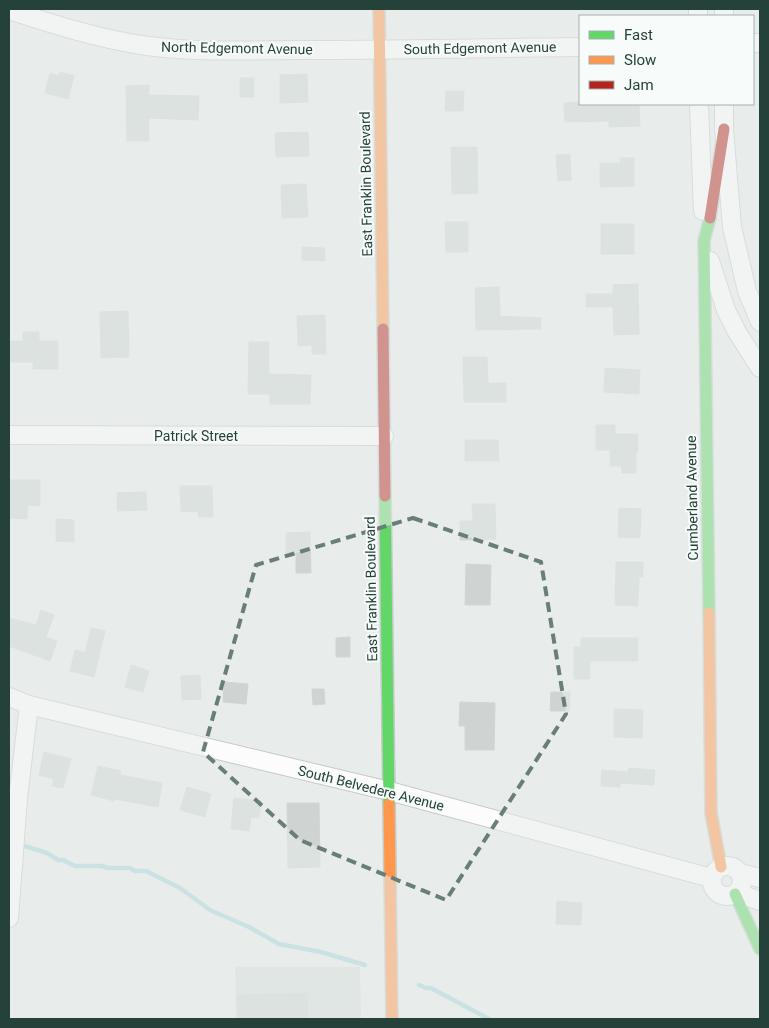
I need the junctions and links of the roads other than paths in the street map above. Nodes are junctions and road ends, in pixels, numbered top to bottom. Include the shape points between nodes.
1 (379, 9) edge
2 (9, 10) edge
3 (579, 47) edge
4 (379, 50) junction
5 (699, 105) edge
6 (724, 105) edge
7 (724, 129) junction
8 (704, 241) junction
9 (760, 322) edge
10 (760, 368) edge
11 (9, 435) edge
12 (384, 436) junction
13 (9, 697) edge
14 (29, 705) junction
15 (388, 791) junction
16 (716, 872) junction
17 (740, 873) junction
18 (760, 878) edge
19 (736, 894) junction
20 (760, 901) edge
21 (9, 918) edge
22 (760, 950) edge
23 (392, 1019) edge

1 - 4 main road, East Franklin Boulevard
2 - 4 street, North Edgemont Avenue via 76,31 141,45 209,50
3 - 4 street, South Edgemont Avenue
4 - 12 main road, East Franklin Boulevard
5 - 8 street
6 - 7 street
7 - 8 main road, Cumberland Avenue
7 - 9 street via 732,227 747,291
8 - 10 street via 726,310
8 - 16 main road, Cumberland Avenue via 711,814
11 - 12 street, Patrick Street
12 - 15 main road, East Franklin Boulevard
13 - 14 street, South Belvedere Avenue
14 - 15 street, South Belvedere Avenue
14 - 21 street
15 - 16 street, South Belvedere Avenue
15 - 23 main road, East Franklin Boulevard
16 - 17 street via 725,866
16 - 19 street via 712,888 719,895 728,897
17 - 18 street
17 - 19 street via 742,883
19 - 20 street
19 - 22 main road

